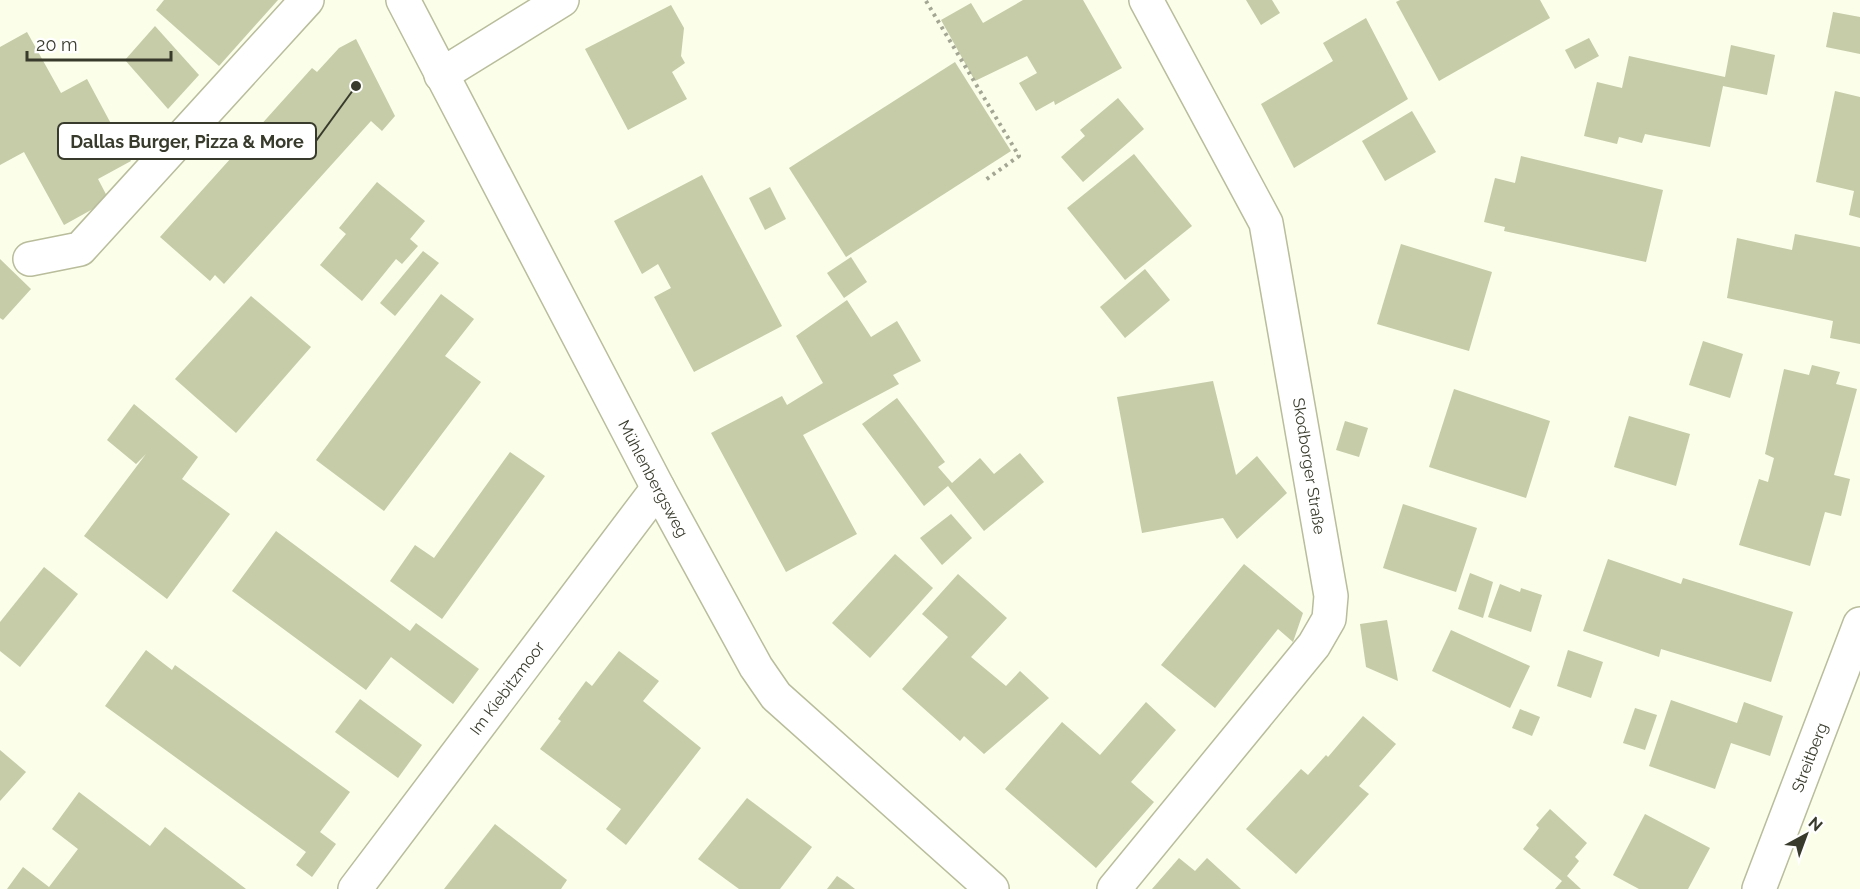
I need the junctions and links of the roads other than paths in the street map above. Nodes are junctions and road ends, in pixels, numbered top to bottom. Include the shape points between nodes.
1 (307, 0) edge
2 (403, 0) edge
3 (562, 0) edge
4 (1146, 0) edge
5 (441, 75) junction
6 (30, 259) dead end
7 (658, 488) junction
8 (1860, 624) edge
9 (976, 884) edge
10 (355, 889) edge
11 (1114, 889) edge
12 (1759, 889) edge

1 - 6 street via 80,249
2 - 5 street, Mühlenbergsweg
3 - 5 street
4 - 11 street, Skodborger Straße via 1266,223 1331,596 1329,619 1314,645
5 - 7 street, Mühlenbergsweg
7 - 9 street, Mühlenbergsweg via 756,667 776,696
7 - 10 street, Im Kiebitzmoor
8 - 12 street, Streitberg

